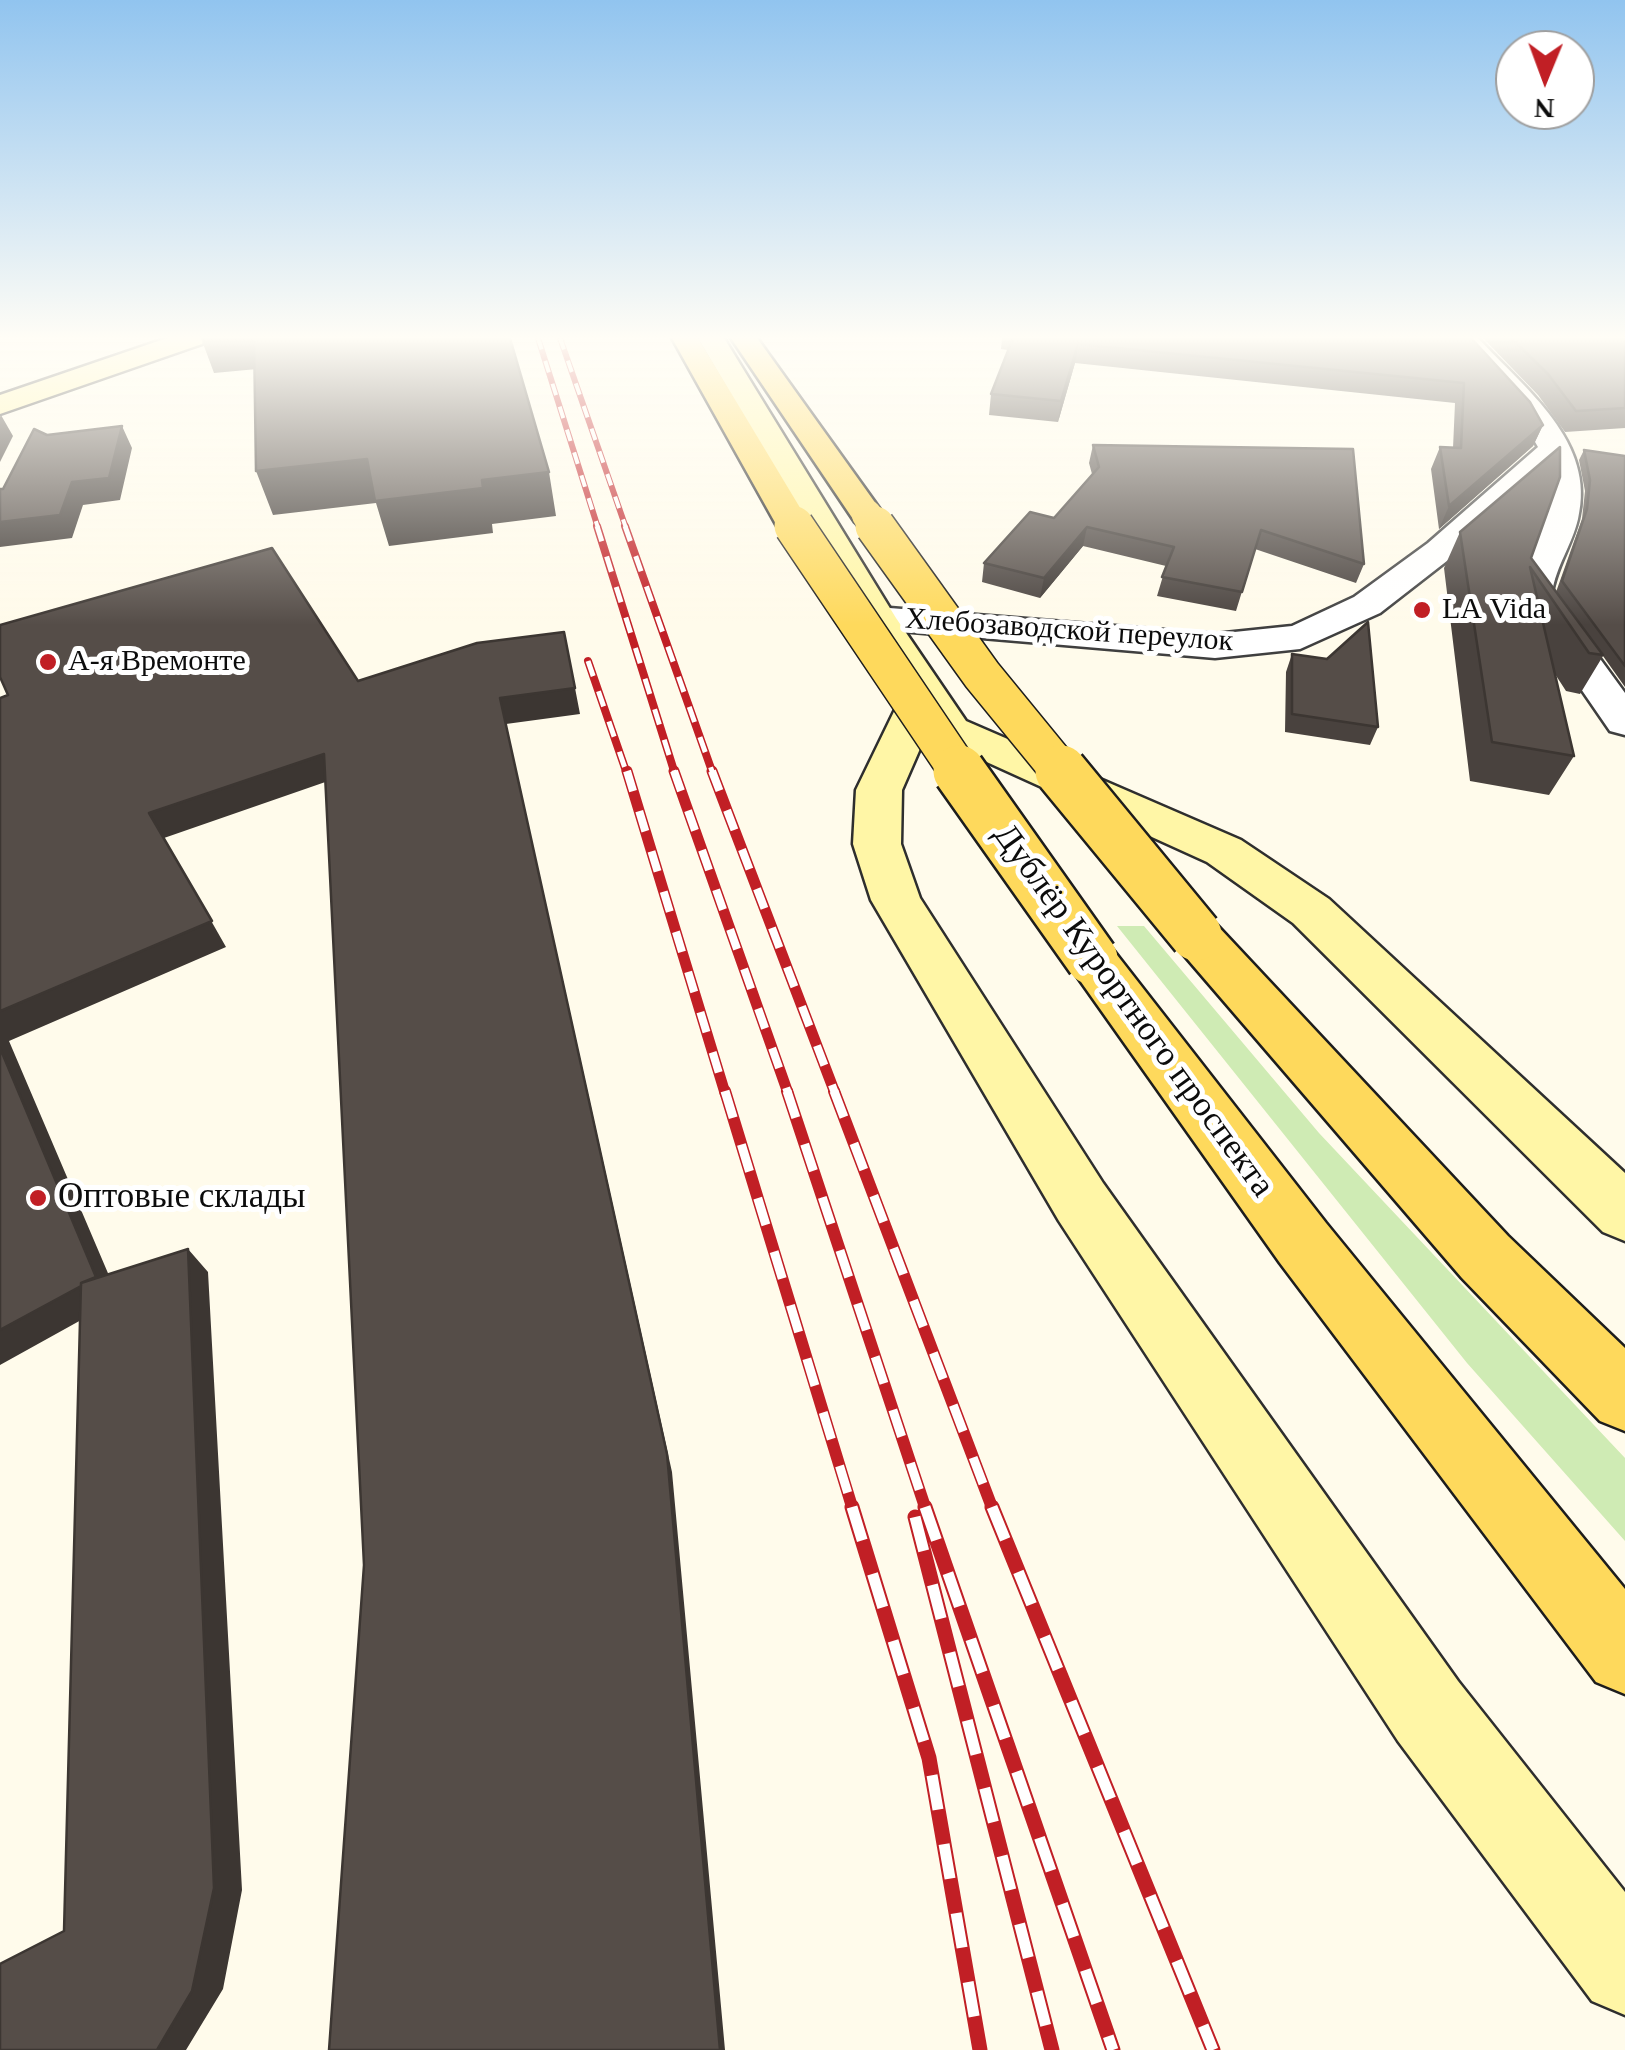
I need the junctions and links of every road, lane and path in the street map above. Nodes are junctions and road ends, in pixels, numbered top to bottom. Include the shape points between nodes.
1 (741, 434) edge
2 (768, 434) edge
3 (811, 434) edge
4 (1550, 434) edge
5 (1556, 447) junction
6 (877, 618) junction
7 (938, 711) junction
8 (1621, 716) edge
9 (1625, 1213) edge
10 (1625, 1396) edge
11 (1625, 1653) edge
12 (1625, 1968) edge

1 - 11 main road, Дублёр Курортного проспекта, bridge via 903,692 1092,959 1303,1243
2 - 6 main road, Хлебозаводской переулок
3 - 10 main road, bridge via 982,676 1196,935 1485,1257
4 - 5 street
5 - 6 street, Хлебозаводской переулок via 1367,605 1300,638 1215,646
5 - 8 street via 1562,513 1533,593
6 - 7 main road, Хлебозаводской переулок
7 - 9 main road via 1224,852 1312,911
7 - 12 main road via 879,790 876,844 896,900 1081,1202 1428,1711

